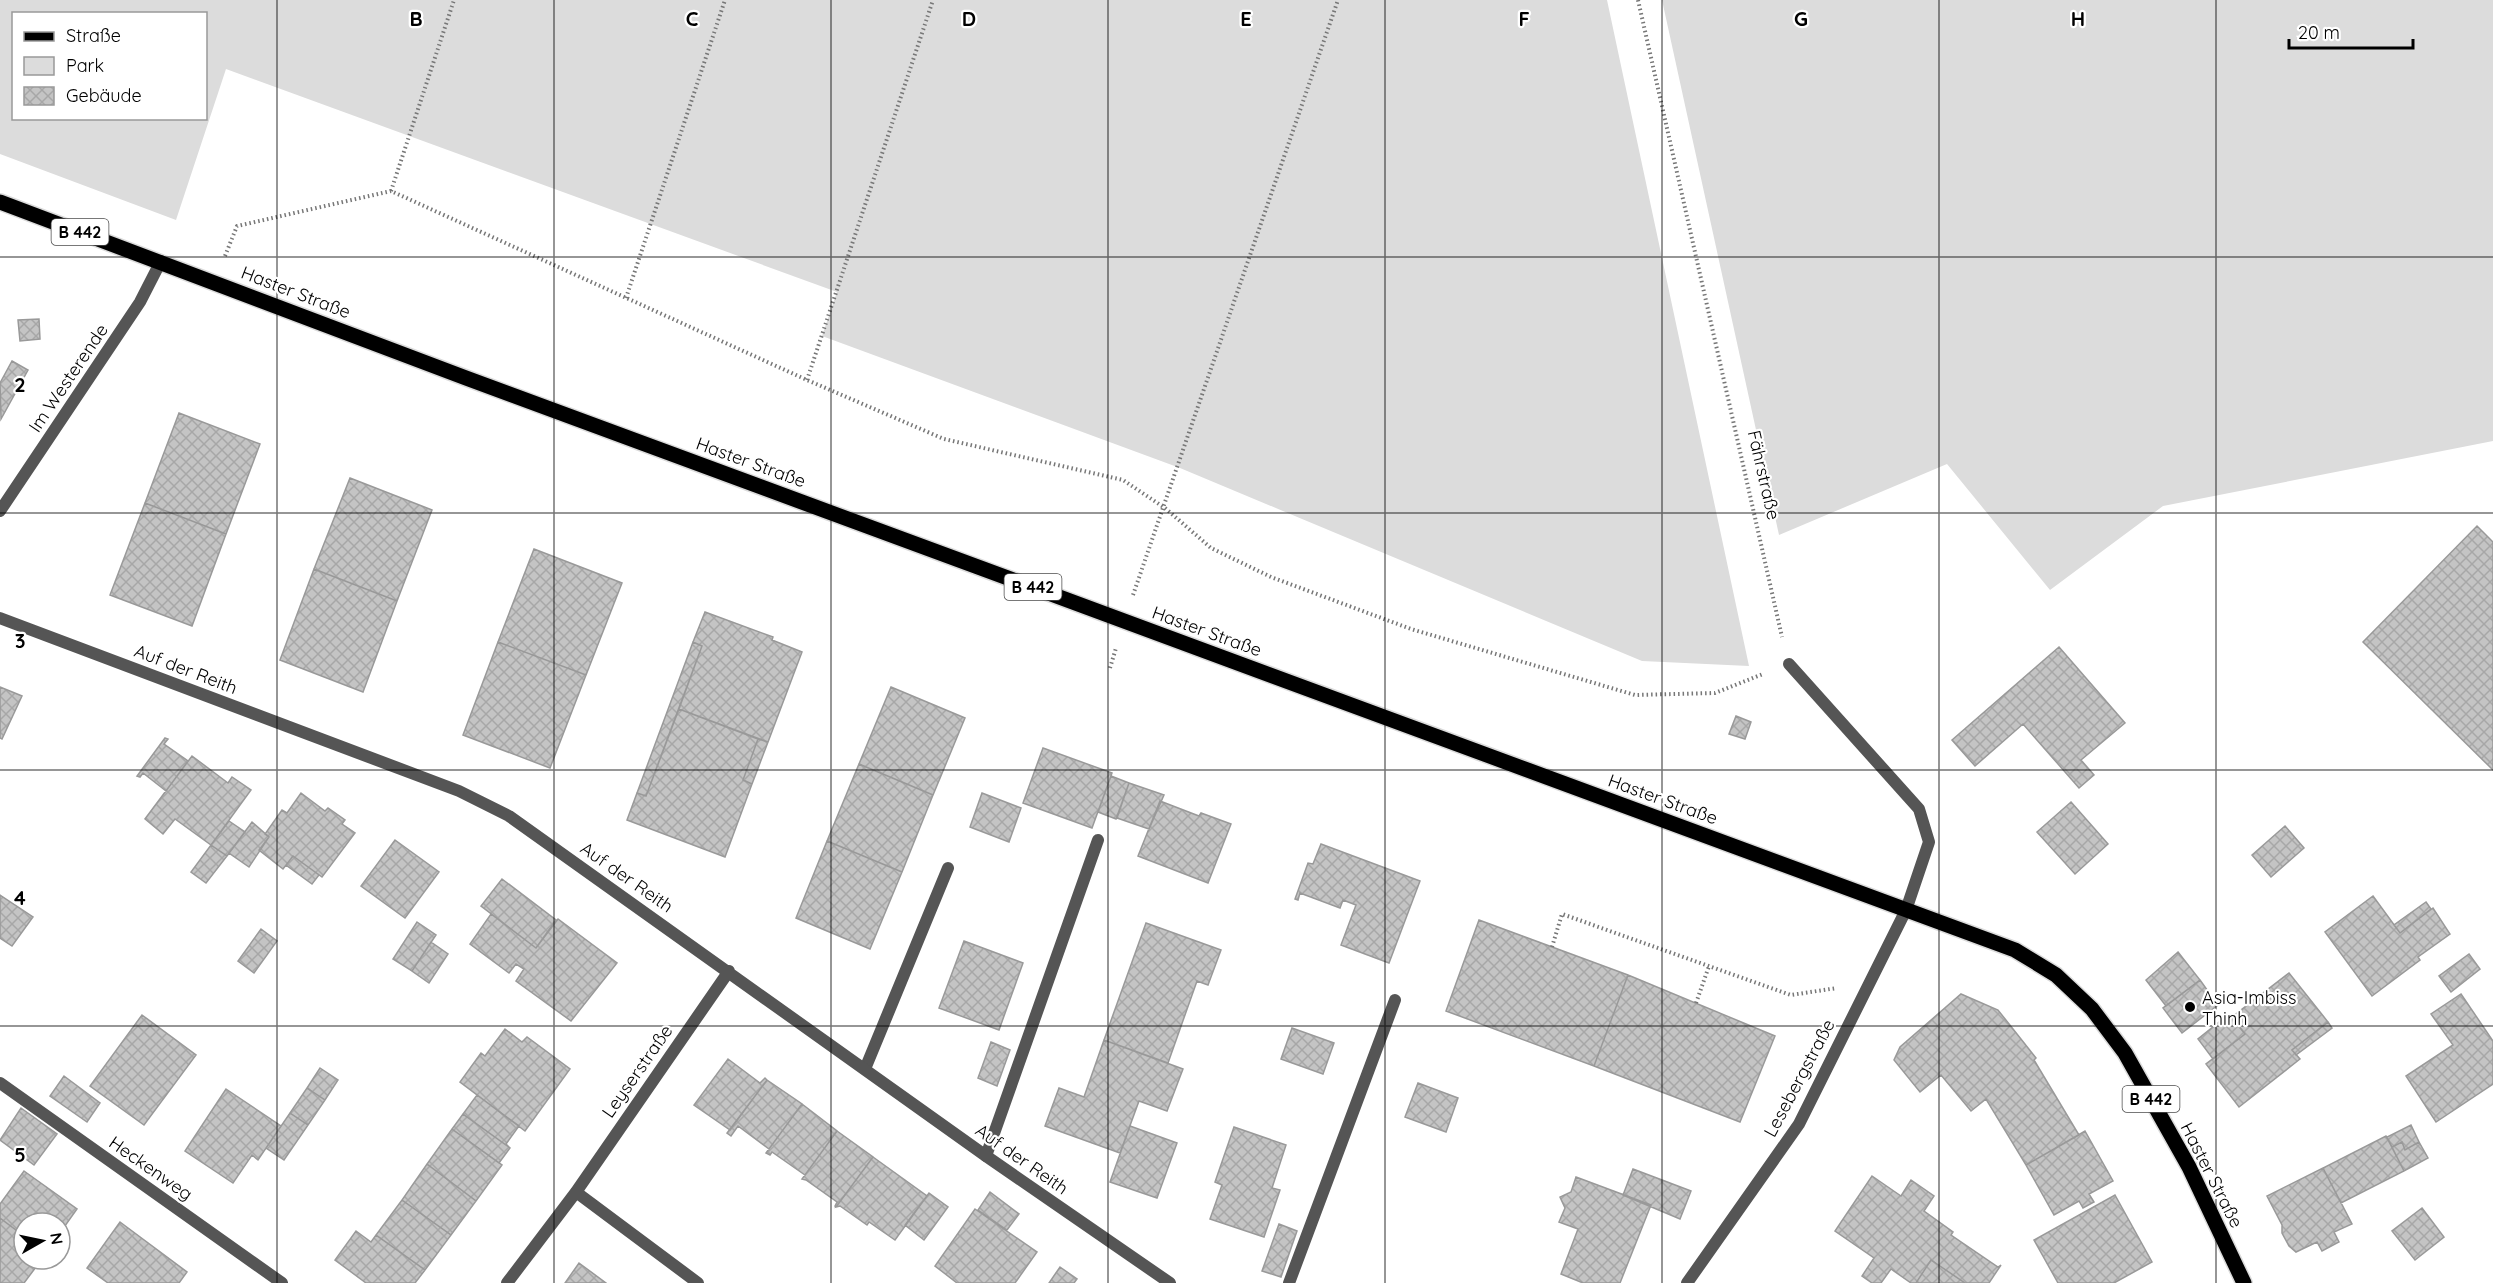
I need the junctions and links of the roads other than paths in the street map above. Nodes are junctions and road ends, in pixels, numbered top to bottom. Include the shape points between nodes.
1 (0, 202) edge
2 (160, 261) junction
3 (0, 511) edge
4 (0, 618) edge
5 (1789, 664) road end
6 (1098, 840) dead end
7 (948, 868) dead end
8 (1906, 910) junction
9 (729, 971) junction
10 (1395, 1000) dead end
11 (866, 1069) junction
12 (0, 1083) edge
13 (986, 1156) junction
14 (576, 1192) junction
15 (282, 1283) edge
16 (507, 1283) edge
17 (698, 1283) edge
18 (1170, 1283) edge
19 (1289, 1283) edge
20 (1688, 1283) edge
21 (2244, 1283) edge

1 - 2 main road, Haster Straße / B 442
2 - 3 street, Im Westerende via 140,302
2 - 8 main road, Haster Straße / B 442
4 - 9 street, Auf der Reith via 459,791 509,816
5 - 8 street via 1919,809 1929,842
6 - 13 street
7 - 11 street
8 - 20 street, Lesebergstraße via 1799,1124
8 - 21 main road, Haster Straße / B 442 via 2015,950 2056,975 2092,1009 2125,1053 2183,1156
9 - 11 street, Auf der Reith
9 - 14 street, Leyserstraße
10 - 19 street
11 - 13 street, Auf der Reith
12 - 15 street, Heckenweg
13 - 18 street, Auf der Reith
14 - 16 street, Leyserstraße
14 - 17 street

